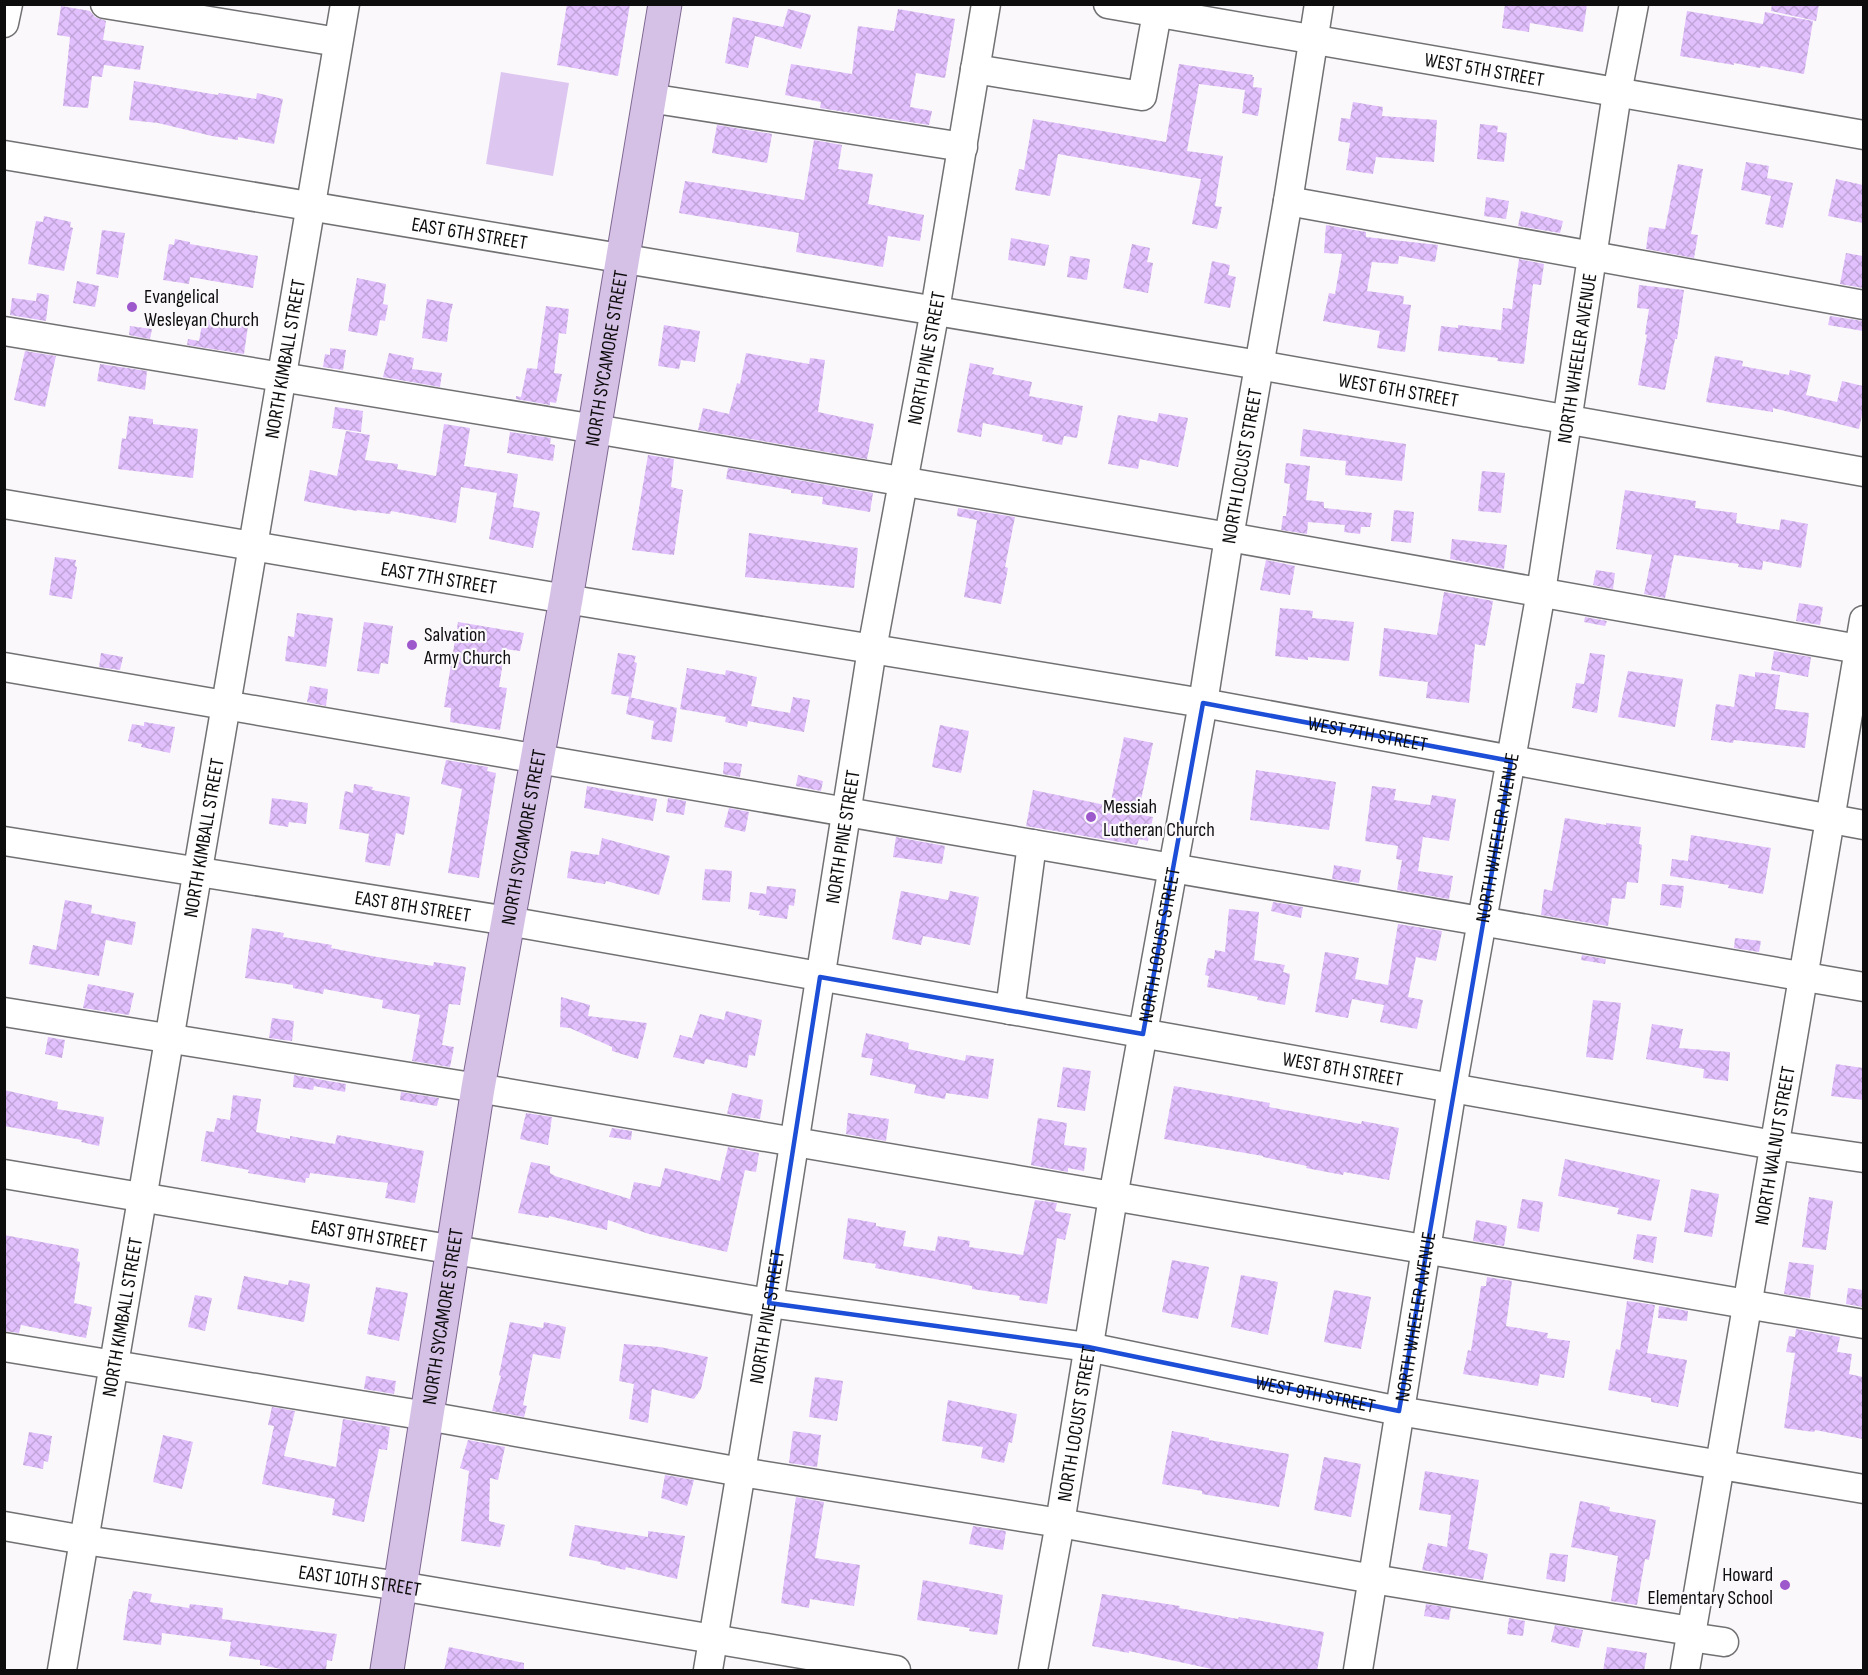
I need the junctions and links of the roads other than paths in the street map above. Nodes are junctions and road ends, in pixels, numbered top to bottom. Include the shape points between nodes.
1 (8, 4) edge
2 (105, 4) edge
3 (345, 4) edge
4 (665, 4) edge
5 (986, 4) edge
6 (1108, 4) edge
7 (1319, 4) edge
8 (1634, 4) edge
9 (1157, 13) junction
10 (4, 23) edge
11 (1314, 40) junction
12 (338, 42) junction
13 (975, 69) junction
14 (1617, 93) junction
15 (649, 98) junction
16 (1863, 135) edge
17 (963, 147) junction
18 (4, 155) edge
19 (1288, 201) junction
20 (310, 206) junction
21 (1592, 256) junction
22 (623, 258) junction
23 (1863, 305) edge
24 (934, 310) junction
25 (4, 331) edge
26 (1259, 365) junction
27 (281, 377) junction
28 (1567, 419) junction
29 (595, 429) junction
30 (1863, 472) edge
31 (903, 481) junction
32 (4, 504) edge
33 (1229, 537) junction
34 (252, 546) junction
35 (1541, 592) junction
36 (566, 599) junction
37 (1863, 620) edge
38 (1861, 649) edge
39 (872, 650) junction
40 (4, 667) edge
41 (1203, 704) junction
42 (225, 705) junction
43 (537, 759) junction
44 (1511, 761) junction
45 (845, 812) junction
46 (1830, 819) junction
47 (1863, 825) edge
48 (4, 841) edge
49 (1032, 844) junction
50 (1173, 869) junction
51 (197, 871) junction
52 (508, 921) junction
53 (1482, 922) junction
54 (820, 976) junction
55 (1803, 977) junction
56 (1863, 987) edge
57 (1010, 1010) junction
58 (4, 1012) edge
59 (1143, 1034) junction
60 (168, 1038) junction
61 (478, 1088) junction
62 (1452, 1088) junction
63 (794, 1142) junction
64 (1774, 1145) junction
65 (1863, 1158) edge
66 (4, 1174) edge
67 (142, 1197) junction
68 (1113, 1197) junction
69 (453, 1248) junction
70 (1425, 1251) junction
71 (769, 1303) junction
72 (1747, 1306) junction
73 (1863, 1324) edge
74 (4, 1347) edge
75 (1088, 1347) junction
76 (113, 1364) junction
77 (1400, 1411) junction
78 (427, 1416) junction
79 (1720, 1466) junction
80 (741, 1472) junction
81 (1863, 1490) edge
82 (1060, 1522) junction
83 (4, 1526) edge
84 (84, 1540) junction
85 (1373, 1579) junction
86 (400, 1586) junction
87 (1691, 1634) junction
88 (713, 1639) junction
89 (1724, 1642) dead end
90 (62, 1671) edge
91 (387, 1671) edge
92 (708, 1671) edge
93 (896, 1671) edge
94 (1033, 1671) edge
95 (1358, 1671) edge
96 (1685, 1671) edge

1 - 10 street
2 - 12 street
3 - 12 street, NORTH KIMBALL STREET
4 - 15 main road, NORTH SYCAMORE STREET
5 - 13 street, NORTH PINE STREET
6 - 9 street, WEST 5TH STREET
7 - 11 street, NORTH LOCUST STREET
8 - 14 street, NORTH WHEELER AVENUE
9 - 11 street, WEST 5TH STREET
9 - 13 street via 1142,96
11 - 14 street, WEST 5TH STREET
11 - 19 street, NORTH LOCUST STREET
12 - 20 street, NORTH KIMBALL STREET
13 - 17 street, NORTH PINE STREET
14 - 16 street, WEST 5TH STREET
14 - 21 street, NORTH WHEELER AVENUE
15 - 17 street
15 - 22 main road, NORTH SYCAMORE STREET
17 - 24 street, NORTH PINE STREET
18 - 20 street, EAST 6TH STREET
19 - 21 street
19 - 26 street, NORTH LOCUST STREET
20 - 22 street, EAST 6TH STREET
20 - 27 street, NORTH KIMBALL STREET
21 - 23 street
21 - 28 street, NORTH WHEELER AVENUE
22 - 24 street, EAST 6TH STREET
22 - 29 main road, NORTH SYCAMORE STREET
24 - 26 street, WEST 6TH STREET
24 - 31 street, NORTH PINE STREET
25 - 27 street
26 - 28 street, WEST 6TH STREET
26 - 33 street, NORTH LOCUST STREET
27 - 29 street
27 - 34 street, NORTH KIMBALL STREET
28 - 30 street, WEST 6TH STREET
28 - 35 street, NORTH WHEELER AVENUE
29 - 31 street
29 - 36 main road, NORTH SYCAMORE STREET
31 - 33 street
31 - 39 street, NORTH PINE STREET
32 - 34 street, EAST 7TH STREET
33 - 35 street
33 - 41 street, NORTH LOCUST STREET
34 - 36 street, EAST 7TH STREET
34 - 42 street, NORTH KIMBALL STREET
35 - 38 street
35 - 44 street, NORTH WHEELER AVENUE
36 - 39 street, EAST 7TH STREET
36 - 43 main road, NORTH SYCAMORE STREET
37 - 38 street, NORTH WALNUT STREET
38 - 46 street, NORTH WALNUT STREET
39 - 41 street, WEST 7TH STREET
39 - 45 street, NORTH PINE STREET
40 - 42 street
41 - 44 street, WEST 7TH STREET
41 - 50 street, NORTH LOCUST STREET
42 - 43 street
42 - 51 street, NORTH KIMBALL STREET
43 - 45 street
43 - 52 main road, NORTH SYCAMORE STREET
44 - 46 street, WEST 7TH STREET
44 - 53 street, NORTH WHEELER AVENUE
45 - 49 street
45 - 54 street, NORTH PINE STREET
46 - 47 street, WEST 7TH STREET
46 - 55 street, NORTH WALNUT STREET
48 - 51 street, EAST 8TH STREET
49 - 50 street
49 - 57 street
50 - 53 street
50 - 59 street, NORTH LOCUST STREET
51 - 52 street, EAST 8TH STREET
51 - 60 street, NORTH KIMBALL STREET
52 - 54 street, EAST 8TH STREET
52 - 61 main road, NORTH SYCAMORE STREET
53 - 55 street
53 - 62 street, NORTH WHEELER AVENUE
54 - 57 street, WEST 8TH STREET
54 - 63 street, NORTH PINE STREET
55 - 56 street
55 - 64 street, NORTH WALNUT STREET
57 - 59 street, WEST 8TH STREET
58 - 60 street
59 - 62 street, WEST 8TH STREET
59 - 68 street, NORTH LOCUST STREET
60 - 61 street
60 - 67 street, NORTH KIMBALL STREET
61 - 63 street
61 - 69 main road, NORTH SYCAMORE STREET
62 - 64 street, WEST 8TH STREET
62 - 70 street, NORTH WHEELER AVENUE
63 - 68 street
63 - 71 street, NORTH PINE STREET
64 - 65 street, WEST 8TH STREET
64 - 72 street, NORTH WALNUT STREET
66 - 67 street, EAST 9TH STREET
67 - 69 street, EAST 9TH STREET
67 - 76 street, NORTH KIMBALL STREET
68 - 70 street
68 - 75 street, NORTH LOCUST STREET
69 - 71 street, EAST 9TH STREET
69 - 78 main road, NORTH SYCAMORE STREET
70 - 72 street
70 - 77 street, NORTH WHEELER AVENUE
71 - 75 street, WEST 9TH STREET
71 - 80 street, NORTH PINE STREET
72 - 73 street
72 - 79 street, NORTH WALNUT STREET
74 - 76 street
75 - 77 street, WEST 9TH STREET
75 - 82 street, NORTH LOCUST STREET
76 - 78 street
76 - 84 street, NORTH KIMBALL STREET
77 - 79 street, WEST 9TH STREET
77 - 85 street, NORTH WHEELER AVENUE
78 - 80 street
78 - 86 main road, NORTH SYCAMORE STREET
79 - 81 street, WEST 9TH STREET
79 - 87 street, NORTH WALNUT STREET
80 - 82 street
80 - 88 street, NORTH PINE STREET
82 - 85 street
82 - 94 street, NORTH LOCUST STREET
83 - 84 street, EAST 10TH STREET
84 - 86 street, EAST 10TH STREET
84 - 90 street, NORTH KIMBALL STREET
85 - 87 street
85 - 95 street, NORTH WHEELER AVENUE
86 - 88 street, EAST 10TH STREET
86 - 91 main road, NORTH SYCAMORE STREET
87 - 89 street
87 - 96 street, NORTH WALNUT STREET
88 - 92 street, NORTH PINE STREET
88 - 93 street, EAST 10TH STREET

